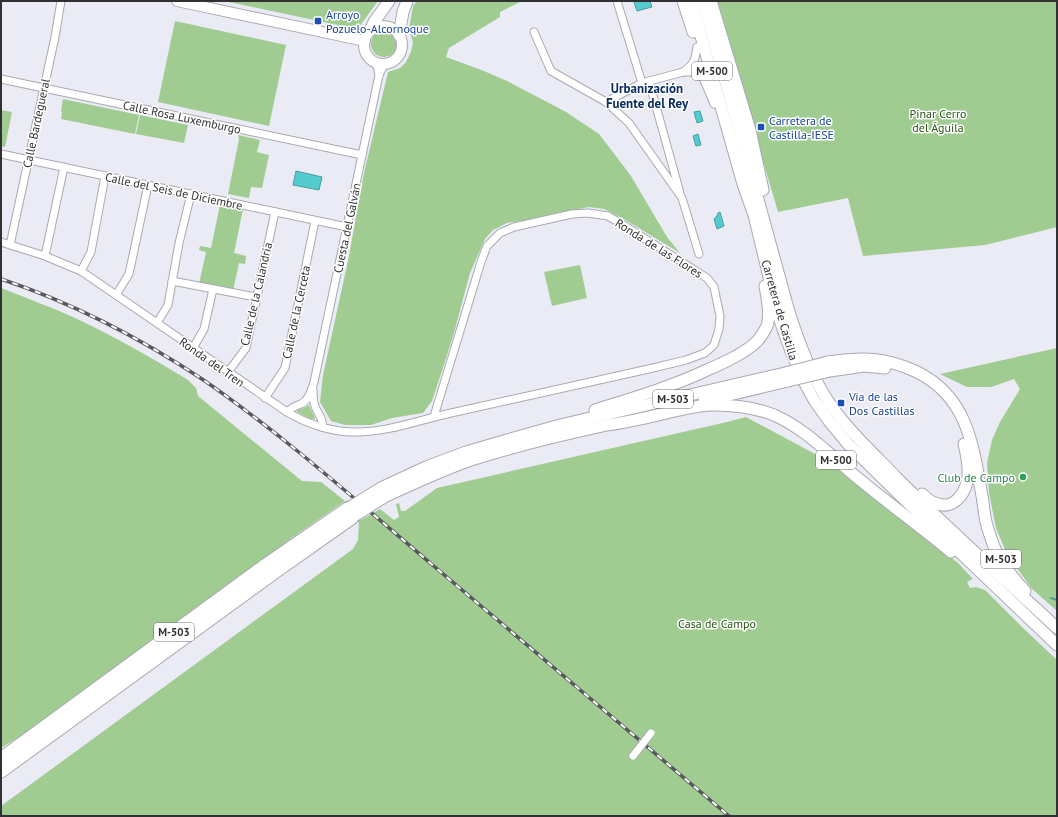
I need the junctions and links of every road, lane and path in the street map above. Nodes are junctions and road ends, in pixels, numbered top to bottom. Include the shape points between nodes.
1 (61, 1) edge
2 (177, 1) edge
3 (389, 1) edge
4 (408, 1) edge
5 (617, 1) edge
6 (683, 1) edge
7 (691, 1) edge
8 (702, 1) edge
9 (711, 1) edge
10 (534, 32) dead end
11 (399, 35) junction
12 (367, 36) junction
13 (697, 47) junction
14 (374, 61) junction
15 (385, 63) junction
16 (683, 72) junction
17 (379, 75) junction
18 (1, 79) edge
19 (645, 82) junction
20 (44, 88) junction
21 (606, 102) junction
22 (714, 104) junction
23 (731, 142) junction
24 (1, 154) edge
25 (362, 155) junction
26 (28, 160) junction
27 (64, 167) junction
28 (106, 176) junction
29 (743, 184) junction
30 (148, 185) junction
31 (191, 194) junction
32 (682, 198) junction
33 (275, 212) junction
34 (315, 221) junction
35 (347, 228) junction
36 (1, 242) edge
37 (10, 245) junction
38 (699, 254) dead end
39 (44, 256) junction
40 (81, 271) junction
41 (779, 273) junction
42 (172, 280) junction
43 (213, 289) junction
44 (116, 295) junction
45 (256, 297) junction
46 (157, 323) junction
47 (193, 348) junction
48 (829, 367) junction
49 (228, 372) junction
50 (786, 377) junction
51 (314, 382) junction
52 (265, 398) junction
53 (286, 412) junction
54 (436, 416) junction
55 (560, 425) junction
56 (607, 425) junction
57 (322, 427) junction
58 (854, 434) junction
59 (384, 492) junction
60 (351, 512) junction
61 (1027, 616) junction
62 (1057, 624) edge
63 (1057, 628) edge
64 (1057, 644) edge
65 (651, 733) dead end
66 (631, 758) dead end
67 (1, 759) edge
68 (1, 771) edge

1 - 20 street, Calle Bardegueral
2 - 12 main road
3 - 12 highway
4 - 11 highway via 403,12
5 - 19 street
6 - 13 highway, M-500
7 - 23 highway, Carretera de Castilla / M-500
8 - 41 highway, Carretera de Castilla / M-500
9 - 41 highway, M-500 via 753,140
10 - 21 street via 551,71
11 - 12 main road via 391,28 380,26
11 - 15 main road via 402,40 401,52 395,59
12 - 14 main road via 366,52
13 - 16 street via 696,59
13 - 22 highway, M-500
14 - 15 main road
14 - 17 street
15 - 17 street, Cuesta del Galván
16 - 19 street
16 - 22 street via 695,72 703,78
17 - 25 street, Cuesta del Galván
18 - 20 street, Calle Rosa Luxemburgo
19 - 21 street
19 - 32 street
20 - 25 street, Calle Rosa Luxemburgo
20 - 26 street, Calle Bardegueral
21 - 32 street via 629,123
22 - 23 highway, M-500
23 - 29 highway, Carretera de Castilla / M-500
24 - 26 street, Calle del Seis de Diciembre
25 - 35 street, Cuesta del Galván
26 - 27 street, Calle del Seis de Diciembre
26 - 37 street, Calle Bardegueral
27 - 28 street, Calle del Seis de Diciembre
27 - 39 street
28 - 30 street, Calle del Seis de Diciembre
28 - 40 street via 91,252
29 - 55 highway via 767,297 767,324 762,334 754,344 726,362 666,387
29 - 61 highway, Carretera de Castilla / M-500 via 754,215 778,314 801,376 814,400 848,444
30 - 31 street, Calle del Seis de Diciembre
30 - 44 street via 129,274
31 - 33 street, Calle del Seis de Diciembre
31 - 42 street
32 - 38 street
33 - 34 street, Calle del Seis de Diciembre
33 - 45 street, Calle de la Calandria
34 - 35 street, Calle del Seis de Diciembre
34 - 52 street, Calle de la Cerceta via 285,368
35 - 51 street, Cuesta del Galván
36 - 37 street, Ronda del Tren
37 - 39 street, Ronda del Tren
39 - 40 street, Ronda del Tren
40 - 44 street, Ronda del Tren
41 - 58 highway, Carretera de Castilla / M-500 via 789,312 812,373 838,415
42 - 43 street
42 - 46 street via 168,305
43 - 45 street
43 - 47 street via 204,329
44 - 46 street, Ronda del Tren
45 - 49 street, Calle de la Calandria via 246,348
46 - 47 street, Ronda del Tren
47 - 49 street, Ronda del Tren
48 - 50 highway, M-503, bridge
48 - 58 highway, M-500 via 882,367 902,372 932,389 950,410 962,436 968,466 968,482 963,493 956,502 938,504 924,496 874,447
48 - 62 highway, M-503 via 848,359 883,360 923,375 947,394 964,420 969,433 987,527 998,556 1021,587
49 - 52 street, Ronda del Tren
50 - 55 highway, M-503
50 - 56 highway, M-503 via 760,388
51 - 53 street, Cuesta del Galván via 308,398
51 - 57 street, Cuesta del Galván via 314,403 323,423
52 - 53 street, Ronda del Tren
53 - 57 street, Ronda del Tren via 302,421
54 - 54 street, Ronda de las Flores via 653,368 704,353 714,345 719,329 720,316 714,287 707,278 608,216 572,214 514,227 500,233 487,246 481,262
54 - 57 street, Ronda del Tren via 378,431 348,432
55 - 59 highway, M-503 via 466,452 426,467
56 - 59 highway, M-503 via 470,461
56 - 61 highway, M-500 via 713,405 754,409 773,415 817,443
58 - 63 highway, Carretera de Castilla / M-500 via 910,491
59 - 60 highway, M-503, bridge
60 - 67 highway, M-503 via 266,565
60 - 68 highway, M-503 via 276,571
61 - 64 highway, Carretera de Castilla / M-500
65 - 66 street, bridge

